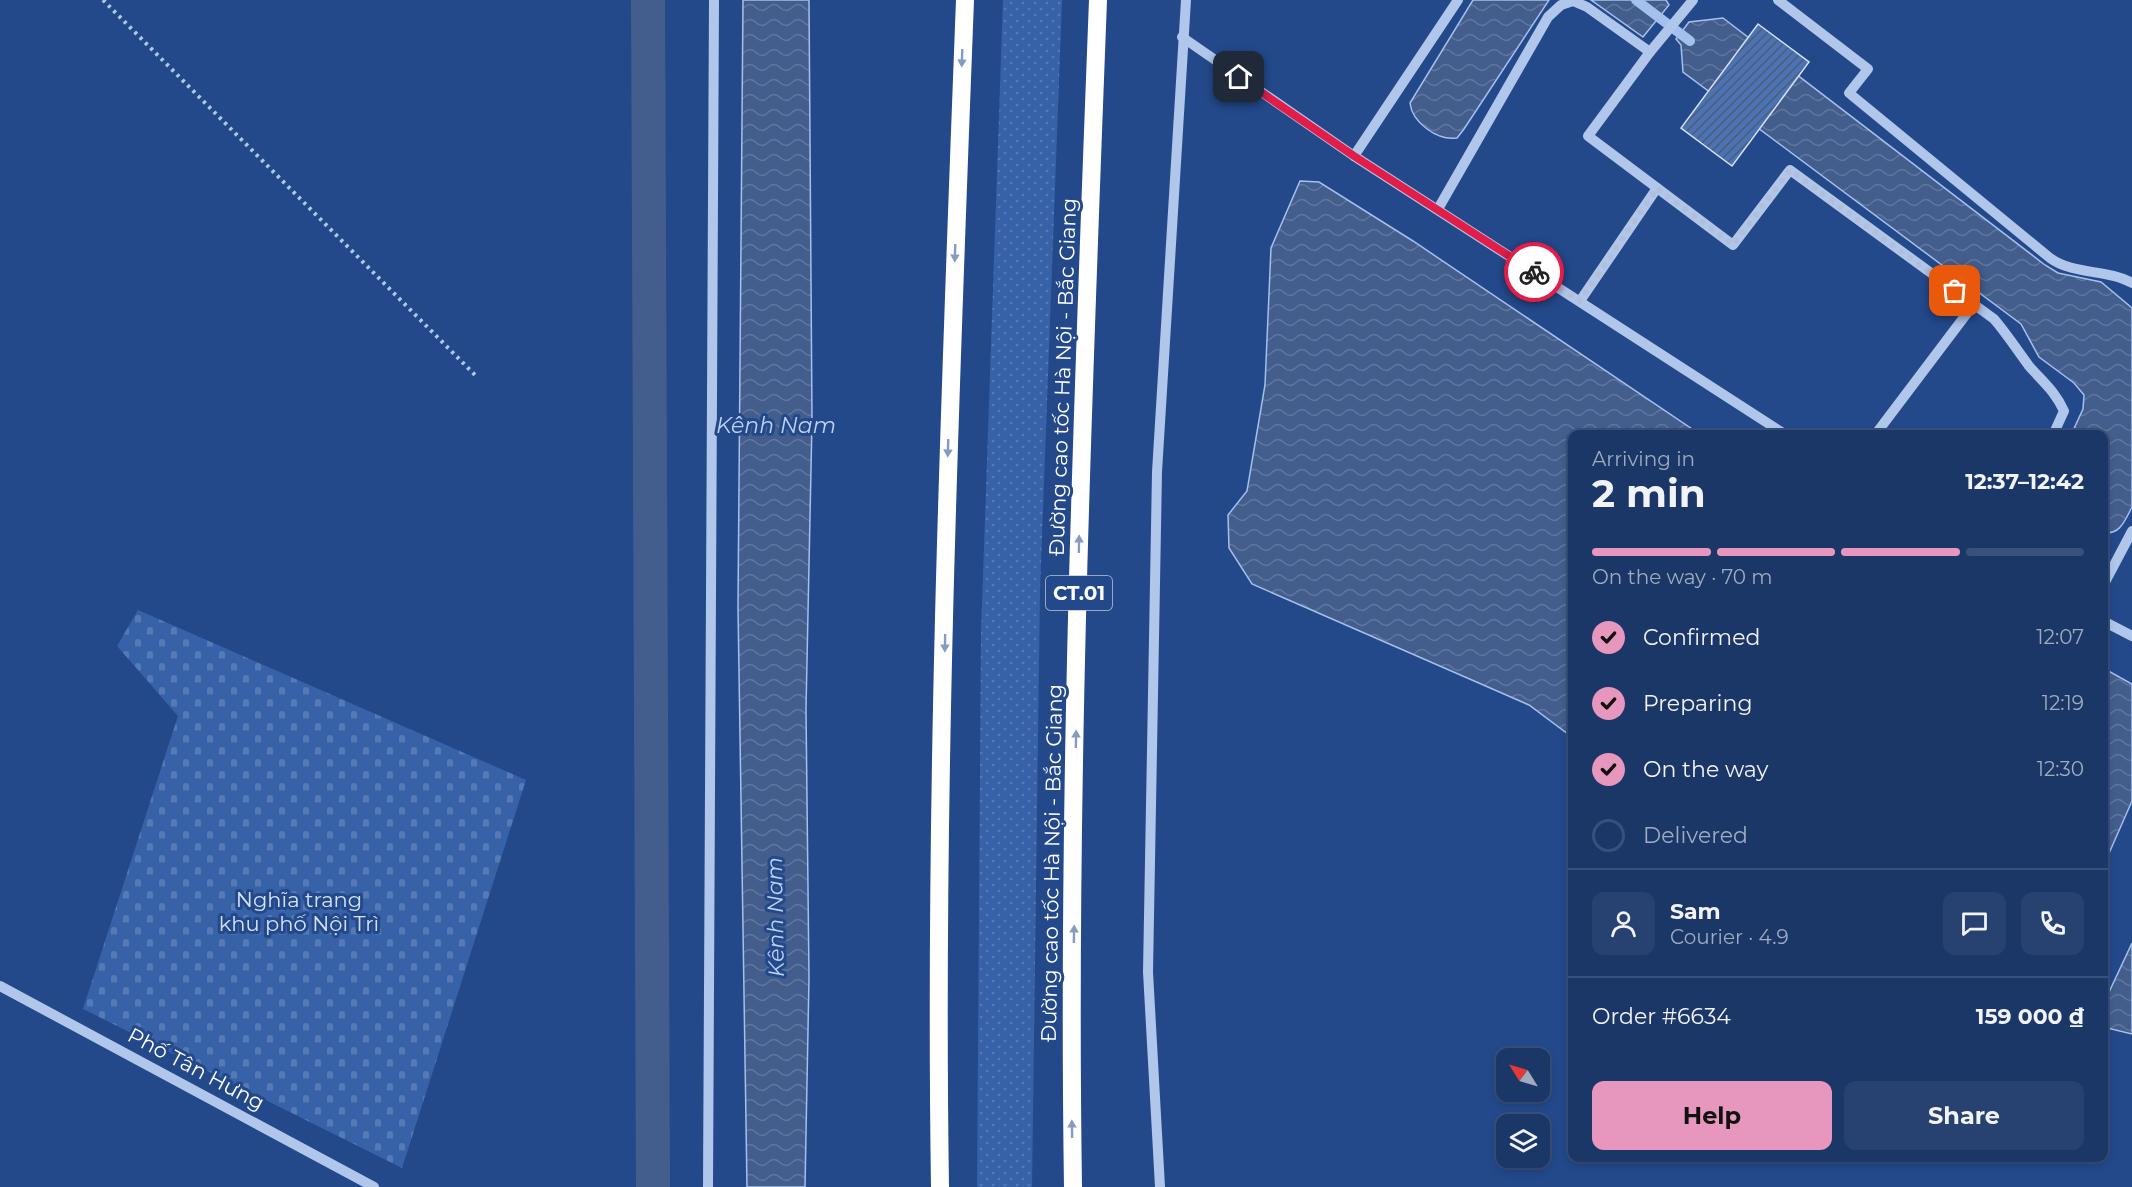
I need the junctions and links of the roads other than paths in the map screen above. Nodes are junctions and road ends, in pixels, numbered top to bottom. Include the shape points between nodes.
1 (714, 0) edge
2 (965, 0) edge
3 (1098, 0) edge
4 (1186, 0) edge
5 (1458, 0) edge
6 (1693, 0) edge
7 (1778, 0) edge
8 (1182, 37) junction
9 (1650, 52) junction
10 (1354, 156) junction
11 (1657, 188) junction
12 (1438, 209) junction
13 (2132, 283) edge
14 (1580, 301) junction
15 (1974, 304) junction
16 (1778, 430) edge
17 (1879, 430) edge
18 (2055, 430) edge
19 (2132, 531) edge
20 (2108, 577) edge
21 (2108, 624) edge
22 (2132, 636) edge
23 (0, 986) edge
24 (374, 1187) edge
25 (708, 1187) edge
26 (940, 1187) edge
27 (1073, 1187) edge
28 (1160, 1187) edge

1 - 25 street
2 -> 26 highway via 947,460 938,1071
27 -> 3 highway, Đường cao tốc Hà Nội - Bắc Giang / CT.01 via 1071,1070 1080,467
4 - 8 street
5 - 10 street
6 - 9 street
7 - 13 street via 1868,69 1849,93 2022,236 2059,265
8 - 10 street
8 - 28 street via 1157,472 1148,972
9 - 11 street via 1588,136
9 - 12 street via 1587,7 1573,1 1561,5 1548,17 1524,56
10 - 12 street
11 - 14 street
11 - 15 street via 1733,245 1790,170
12 - 14 street
14 - 16 street
15 - 17 street
15 - 18 street via 1994,319 2056,393 2064,411
19 - 20 street
21 - 22 street
23 - 24 street, Phố Tân Hưng

